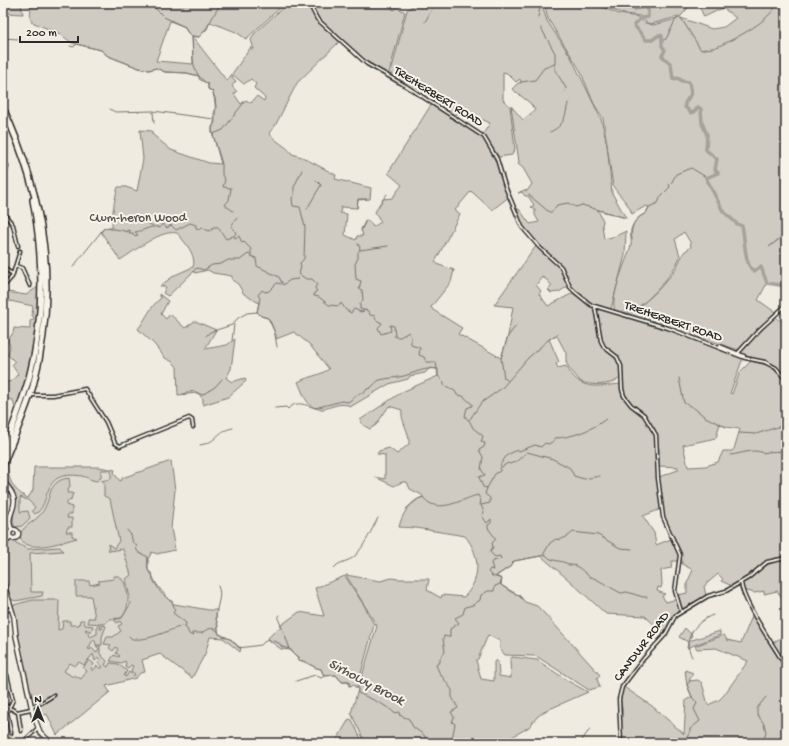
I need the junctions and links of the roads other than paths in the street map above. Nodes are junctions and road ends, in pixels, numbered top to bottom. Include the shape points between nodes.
1 (309, 3) edge
2 (3, 108) edge
3 (3, 113) edge
4 (3, 144) edge
5 (3, 180) edge
6 (3, 212) edge
7 (18, 246) dead end
8 (20, 251) dead end
9 (3, 265) edge
10 (15, 265) junction
11 (13, 274) junction
12 (28, 282) junction
13 (25, 285) dead end
14 (30, 286) dead end
15 (3, 287) edge
16 (786, 305) edge
17 (595, 307) junction
18 (717, 346) junction
19 (738, 353) junction
20 (745, 358) junction
21 (786, 380) edge
22 (30, 394) junction
23 (193, 427) dead end
24 (3, 453) edge
25 (3, 466) edge
26 (3, 482) edge
27 (3, 489) edge
28 (10, 490) junction
29 (12, 530) junction
30 (10, 538) junction
31 (3, 546) edge
32 (786, 558) edge
33 (3, 581) edge
34 (741, 582) junction
35 (11, 608) junction
36 (681, 611) junction
37 (3, 613) edge
38 (3, 641) edge
39 (5, 663) dead end
40 (786, 667) edge
41 (7, 675) dead end
42 (54, 695) dead end
43 (3, 704) edge
44 (9, 708) junction
45 (31, 708) junction
46 (18, 712) junction
47 (38, 728) junction
48 (21, 731) dead end
49 (11, 733) dead end
50 (22, 743) edge
51 (51, 743) edge
52 (621, 743) edge

1 - 17 street, TREHERBERT ROAD via 317,19 366,64 406,86 484,137 497,159 522,227 561,267 575,292
2 - 22 highway via 30,176 39,210 44,245 45,317
3 - 24 highway via 32,195 41,252 42,291 39,327 29,377
4 - 5 street via 3,158 7,166
6 - 7 street via 13,225
8 - 10 street
9 - 11 street
10 - 11 street
10 - 12 street via 22,268
11 - 15 street
12 - 13 street
12 - 14 street
16 - 19 street via 762,326
17 - 18 street, TREHERBERT ROAD via 668,328
17 - 36 street via 601,341 621,366 624,396 647,418 656,435 663,517 680,555 675,591
18 - 19 street
18 - 20 street, TREHERBERT ROAD
19 - 20 street
20 - 21 street, TREHERBERT ROAD via 772,365
22 - 23 street via 52,395 86,389 104,418 114,443 120,446 189,418
22 - 25 highway
26 - 28 main road
27 - 28 main road
28 - 29 main road via 15,498 10,521
29 - 30 main road via 9,533
29 - 30 main road via 17,531 18,536
30 - 31 main road
32 - 34 street, CANDWR ROAD via 767,562
33 - 35 main road
34 - 36 street, CANDWR ROAD
34 - 40 street via 752,611
35 - 37 street
35 - 45 main road
36 - 52 street, CANDWR ROAD via 665,635 622,687 619,699
38 - 39 street
41 - 44 street via 13,700
42 - 45 street
43 - 44 street
44 - 46 street
44 - 49 street via 7,712
45 - 46 street
45 - 47 main road
46 - 48 street
47 - 50 street
47 - 51 main road

